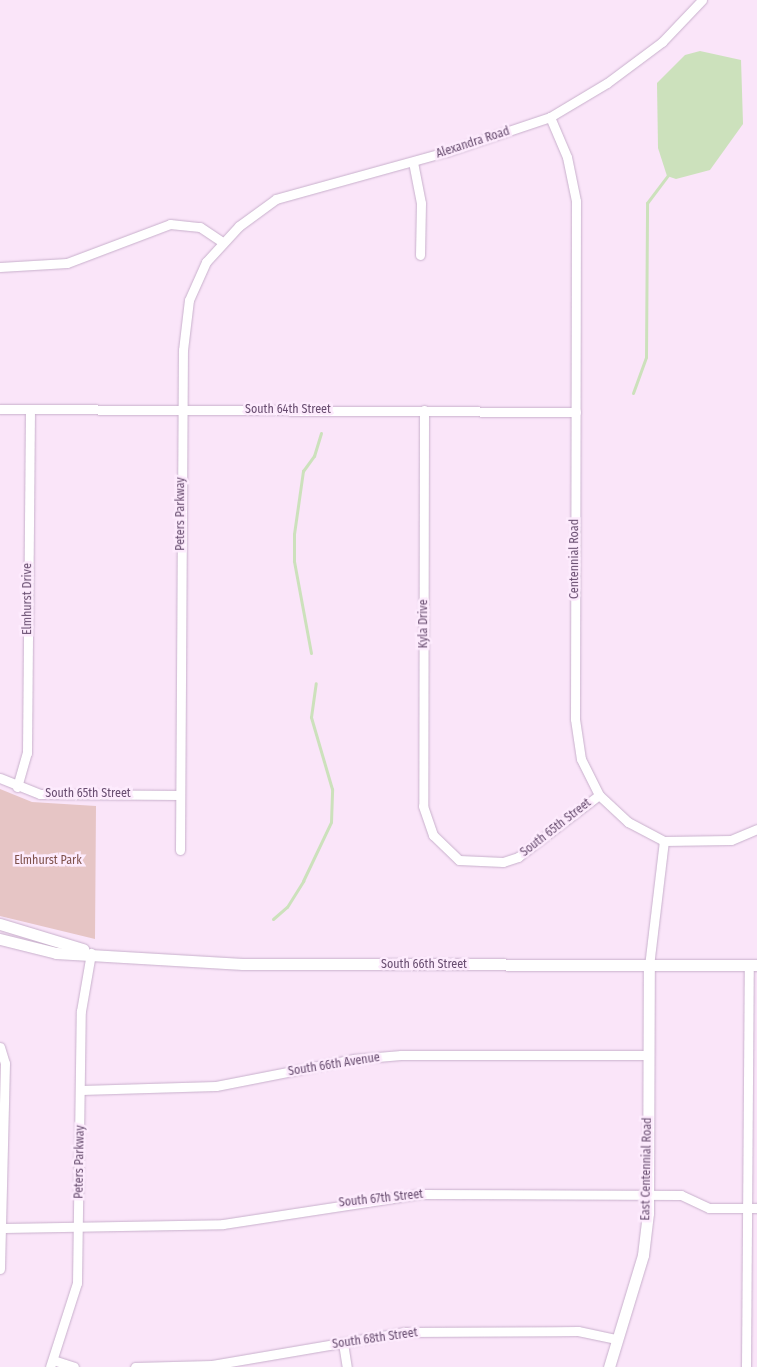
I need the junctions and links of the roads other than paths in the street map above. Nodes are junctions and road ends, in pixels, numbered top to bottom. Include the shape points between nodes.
1 (702, 0) edge
2 (550, 117) junction
3 (413, 162) junction
4 (222, 242) junction
5 (420, 255) dead end
6 (0, 267) edge
7 (0, 409) edge
8 (30, 409) junction
9 (182, 409) junction
10 (424, 410) junction
11 (576, 412) junction
12 (0, 778) edge
13 (17, 787) junction
14 (180, 795) junction
15 (599, 795) junction
16 (757, 829) edge
17 (433, 835) joint
18 (664, 841) junction
19 (180, 850) dead end
20 (0, 924) edge
21 (0, 940) edge
22 (91, 953) junction
23 (753, 965) edge
24 (649, 966) junction
25 (0, 1047) edge
26 (649, 1055) junction
27 (81, 1090) junction
28 (649, 1195) junction
29 (747, 1208) junction
30 (757, 1208) edge
31 (4, 1228) junction
32 (79, 1228) junction
33 (1, 1265) edge
34 (615, 1339) junction
35 (343, 1343) junction
36 (51, 1364) edge
37 (74, 1367) edge
38 (135, 1367) edge
39 (347, 1367) edge
40 (609, 1367) edge
41 (746, 1367) edge

1 - 2 street, Alexandra Road via 662,42 607,83
2 - 3 street, Alexandra Road
2 - 11 street, Centennial Road via 567,157 576,201
3 - 4 street, Alexandra Road via 276,199
3 - 5 street via 422,210
4 - 6 street via 200,227 170,224 68,263
4 - 9 street, Peters Parkway via 206,262 189,300
7 - 8 street, South 64th Street
8 - 9 street, South 64th Street
8 - 13 street, Elmhurst Drive via 27,753
9 - 10 street, South 64th Street
9 - 14 street, Peters Parkway
10 - 11 street, South 64th Street
10 - 17 street, Kyla Drive via 423,806
11 - 15 street, Centennial Road via 575,719 581,759
12 - 13 street, South 65th Street
13 - 14 street, South 65th Street via 51,795
14 - 19 street, Peters Parkway
15 - 17 street, South 65th Street via 518,857 504,862 459,860
15 - 18 street, Centennial Road via 628,822
16 - 18 street via 731,840
18 - 24 street
20 - 22 street, South 66th Street
21 - 22 street, South 66th Street via 56,953
22 - 24 street, South 66th Street via 244,964
22 - 27 street, Peters Parkway via 81,1010
23 - 24 street, South 66th Street
23 - 29 street
24 - 26 street, East Centennial Road
25 - 31 street via 5,1063
26 - 27 street, South 66th Avenue via 401,1055 354,1059 216,1086
26 - 28 street, East Centennial Road
27 - 32 street, Peters Parkway
28 - 29 street, South 67th Street via 680,1195 709,1208
28 - 32 street, South 67th Street via 418,1194 222,1224
28 - 34 street, East Centennial Road via 643,1255
29 - 30 street, South 67th Street
29 - 41 street
31 - 32 street, South 67th Street
31 - 33 street
32 - 36 street, Peters Parkway via 77,1284
34 - 35 street, South 68th Street via 578,1331 405,1332
34 - 40 street, East Centennial Road
35 - 38 street, South 68th Street via 212,1365
35 - 39 street
36 - 37 street

